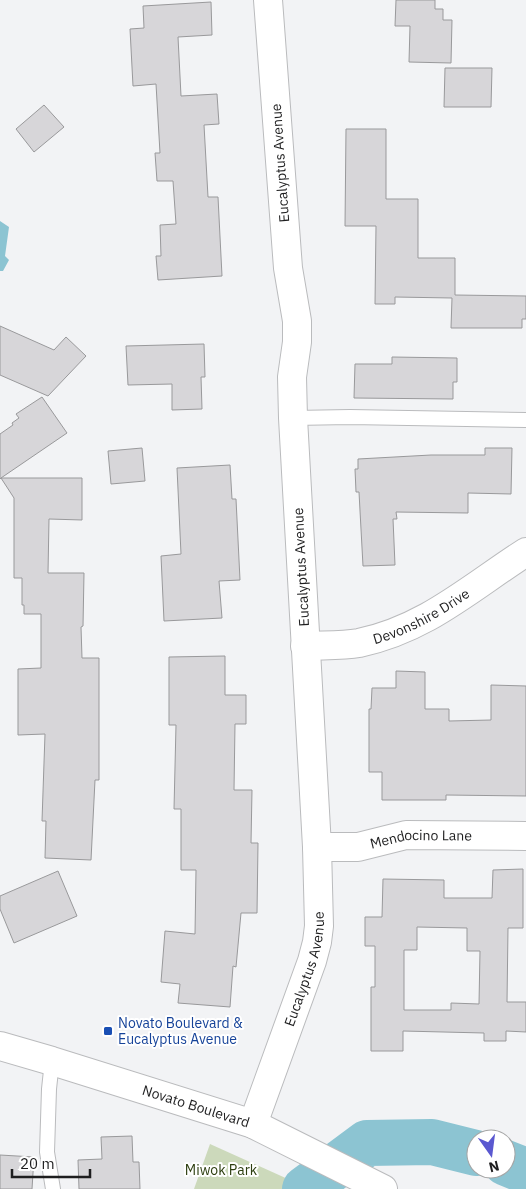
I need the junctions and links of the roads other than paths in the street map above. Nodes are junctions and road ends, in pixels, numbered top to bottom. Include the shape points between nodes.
1 (268, 0) edge
2 (293, 418) junction
3 (526, 420) edge
4 (526, 552) edge
5 (305, 646) junction
6 (526, 836) edge
7 (317, 847) junction
8 (0, 1046) edge
9 (52, 1061) junction
10 (253, 1124) junction
11 (53, 1189) edge
12 (383, 1189) edge

1 - 2 street, Eucalyptus Avenue via 288,268 297,321 292,377
2 - 3 lane
2 - 5 street, Eucalyptus Avenue
4 - 5 street, Devonshire Drive via 423,621 400,631 357,643
5 - 7 street, Eucalyptus Avenue
6 - 7 street, Mendocino Lane via 406,835 358,847
7 - 10 street, Eucalyptus Avenue via 317,942
8 - 9 street, Novato Boulevard
9 - 10 street, Novato Boulevard
9 - 11 lane via 48,1152
10 - 12 street, Novato Boulevard

